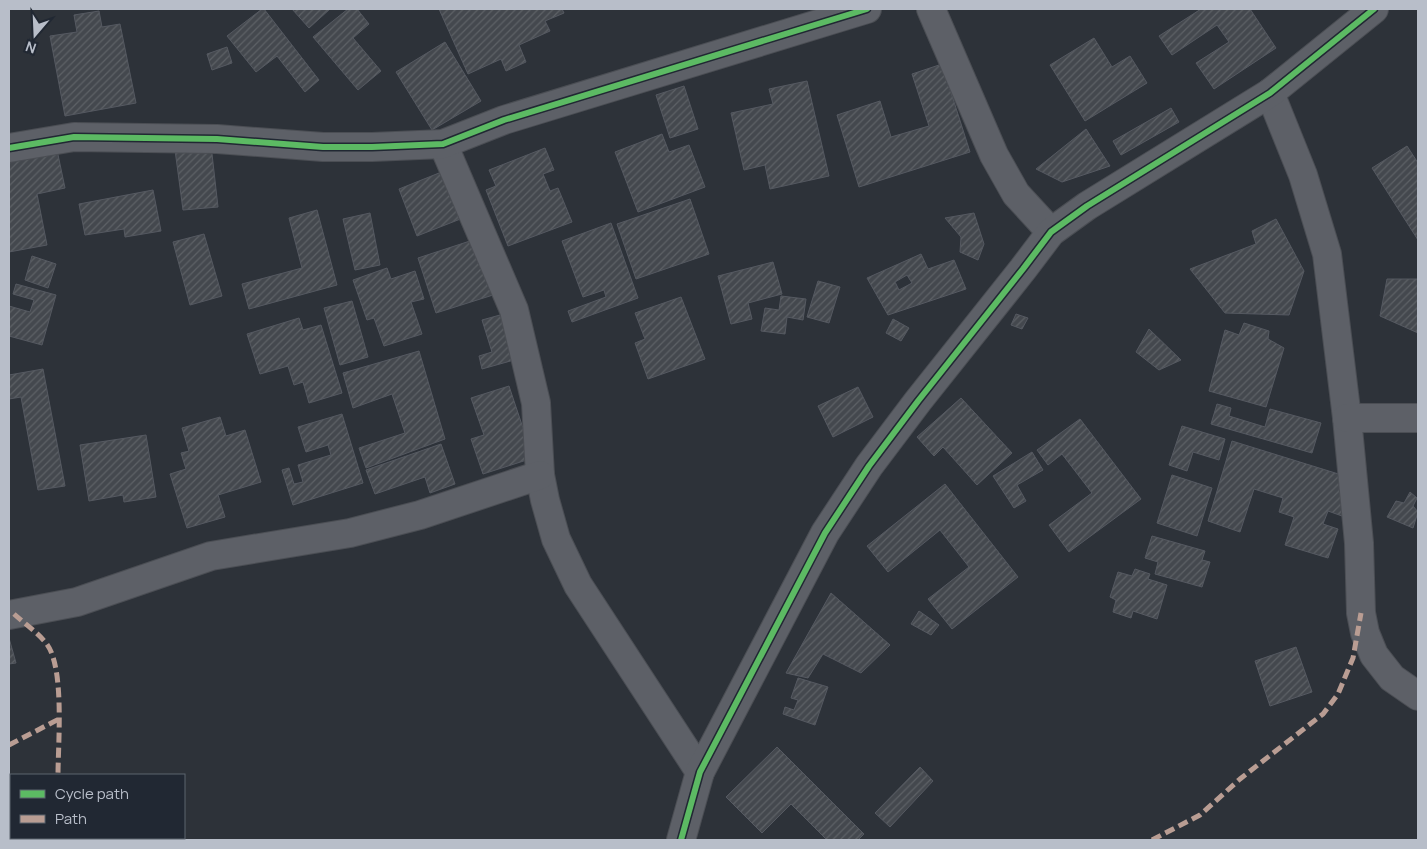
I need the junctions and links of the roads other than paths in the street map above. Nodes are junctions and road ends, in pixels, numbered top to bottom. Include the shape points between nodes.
1 (867, 9) edge
2 (931, 9) edge
3 (1374, 9) edge
4 (1270, 93) junction
5 (443, 144) junction
6 (9, 148) edge
7 (1051, 232) junction
8 (1347, 418) junction
9 (1418, 418) edge
10 (540, 474) junction
11 (9, 615) edge
12 (1418, 696) edge
13 (700, 772) junction
14 (681, 840) edge

1 - 5 street via 504,120
2 - 7 street via 994,155 1016,194
3 - 4 street
4 - 7 street via 1087,206
4 - 8 street via 1303,175 1327,254
5 - 6 street via 372,148 74,137
5 - 10 street via 514,310 536,403
7 - 13 street via 912,408 825,533
8 - 9 street
8 - 12 street via 1365,633 1374,654 1392,678
10 - 11 street via 420,515 350,533 211,556 77,602
10 - 13 street via 556,539 578,585
13 - 14 street

